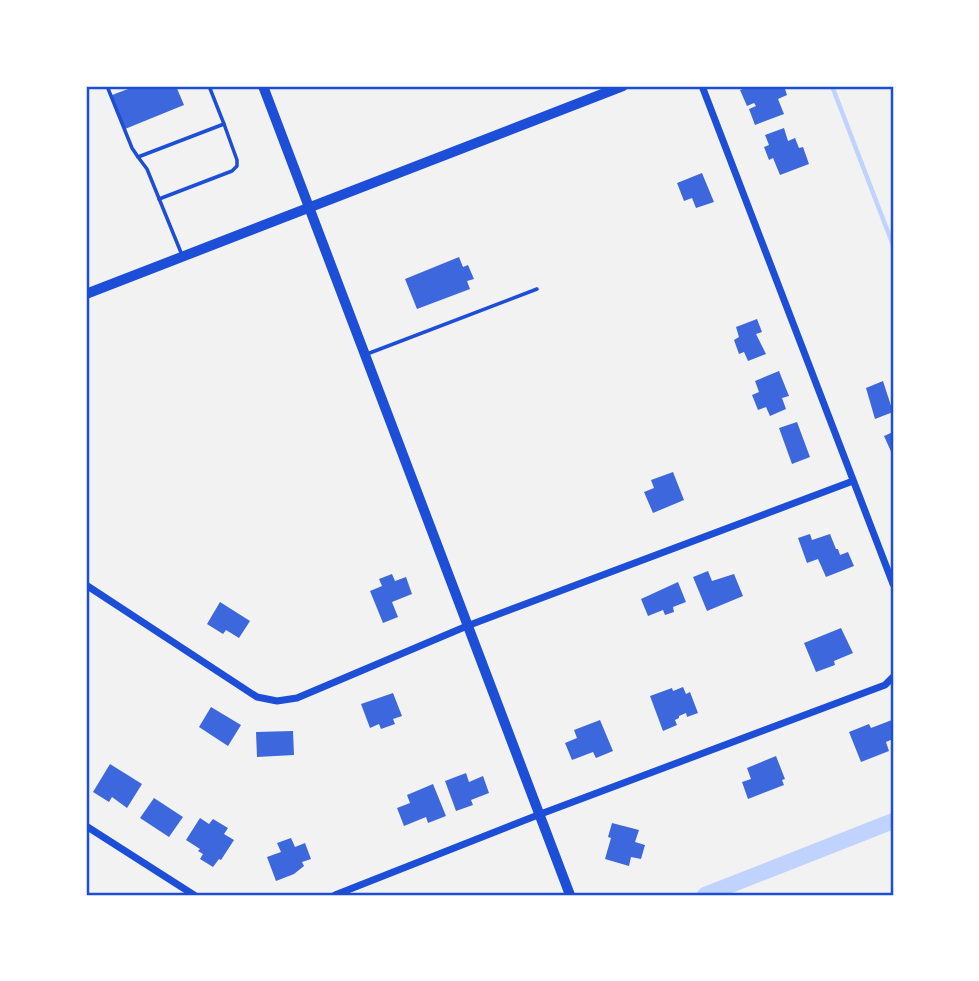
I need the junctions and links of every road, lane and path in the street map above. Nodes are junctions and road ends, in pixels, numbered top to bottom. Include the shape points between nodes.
1 (107, 86) edge
2 (209, 86) edge
3 (263, 86) edge
4 (623, 86) edge
5 (702, 86) edge
6 (224, 124) junction
7 (138, 157) junction
8 (159, 199) junction
9 (310, 208) junction
10 (183, 257) junction
11 (537, 289) dead end
12 (86, 294) edge
13 (365, 354) junction
14 (853, 481) junction
15 (893, 584) edge
16 (86, 585) edge
17 (467, 626) junction
18 (893, 677) edge
19 (538, 815) junction
20 (86, 826) edge
21 (194, 895) edge
22 (335, 895) edge
23 (570, 895) edge

1 - 7 lane
2 - 6 lane
3 - 9 street
4 - 9 street
5 - 14 street
6 - 7 lane
6 - 8 lane via 237,166
7 - 8 lane
8 - 10 lane
9 - 10 street
9 - 13 street
10 - 12 street
11 - 13 lane
13 - 17 street
14 - 15 street
14 - 17 street
16 - 17 street via 257,697 277,701 297,698
17 - 19 street
18 - 19 street via 885,685
19 - 22 street
19 - 23 street
20 - 21 street

